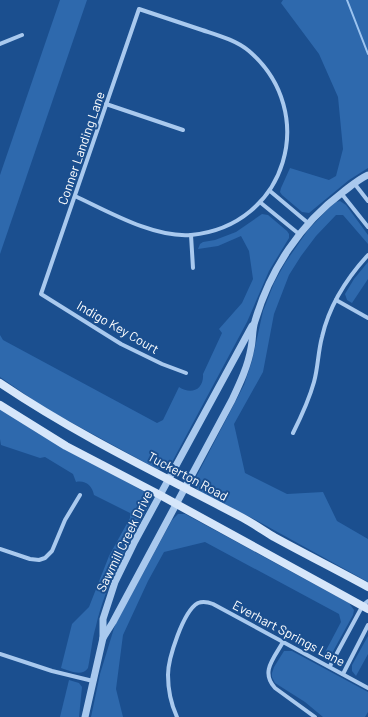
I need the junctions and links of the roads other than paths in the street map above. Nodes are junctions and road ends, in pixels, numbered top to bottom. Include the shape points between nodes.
1 (22, 36) dead end
2 (0, 44) edge
3 (106, 104) junction
4 (183, 130) dead end
5 (368, 174) edge
6 (354, 183) junction
7 (270, 191) junction
8 (341, 193) junction
9 (75, 196) junction
10 (368, 201) edge
11 (260, 203) junction
12 (308, 223) junction
13 (368, 227) edge
14 (299, 234) junction
15 (191, 235) junction
16 (368, 255) edge
17 (193, 268) dead end
18 (41, 294) joint
19 (336, 300) junction
20 (368, 318) edge
21 (254, 323) junction
22 (186, 373) dead end
23 (0, 383) edge
24 (0, 405) edge
25 (293, 433) dead end
26 (168, 479) junction
27 (184, 488) junction
28 (80, 495) dead end
29 (160, 495) junction
30 (176, 504) junction
31 (0, 549) edge
32 (368, 587) edge
33 (366, 605) edge
34 (368, 625) edge
35 (103, 638) junction
36 (283, 642) junction
37 (0, 654) edge
38 (330, 666) junction
39 (342, 674) junction
40 (93, 681) junction
41 (368, 688) edge
42 (85, 717) edge
43 (177, 717) edge
44 (315, 717) edge

1 - 2 street
3 - 4 street
3 - 7 street, Conner Landing Lane via 139,9 232,41 247,49 262,63 274,80 282,99 287,119 287,139 284,159
3 - 9 street, Conner Landing Lane
5 - 6 street
6 - 8 street
6 - 10 street
7 - 11 street
7 - 12 street
8 - 12 street
8 - 13 street
9 - 15 street via 156,232
9 - 18 street, Conner Landing Lane
11 - 14 street
11 - 15 street via 225,227
12 - 14 street
14 - 21 street via 264,291
15 - 17 street
16 - 19 street via 346,282
18 - 22 street, Indigo Key Court via 122,344
19 - 20 street
19 - 25 street via 322,337 308,401
21 - 26 street, Sawmill Creek Drive
21 - 27 street, Sawmill Creek Drive via 251,349 240,382
23 - 26 main road, Tuckerton Road via 66,425
24 - 29 main road via 66,446
26 - 27 main road, Tuckerton Road
26 - 29 street, Sawmill Creek Drive
27 - 30 street, Sawmill Creek Drive
27 - 32 main road, Tuckerton Road
28 - 31 street via 65,520 52,551 45,558 30,559
29 - 30 main road
29 - 35 street, Sawmill Creek Drive via 115,582 103,619
30 - 33 main road
30 - 35 street, Sawmill Creek Drive
33 - 38 street
34 - 39 street
35 - 40 street, Sawmill Creek Drive
36 - 38 street, Everhart Springs Lane
36 - 43 street, Everhart Springs Lane via 213,604 199,603 192,608 173,647 168,675 171,703
36 - 44 street via 269,666 269,682
37 - 40 street
38 - 39 street, Everhart Springs Lane
39 - 41 street, Everhart Springs Lane
40 - 42 street, Sawmill Creek Drive

